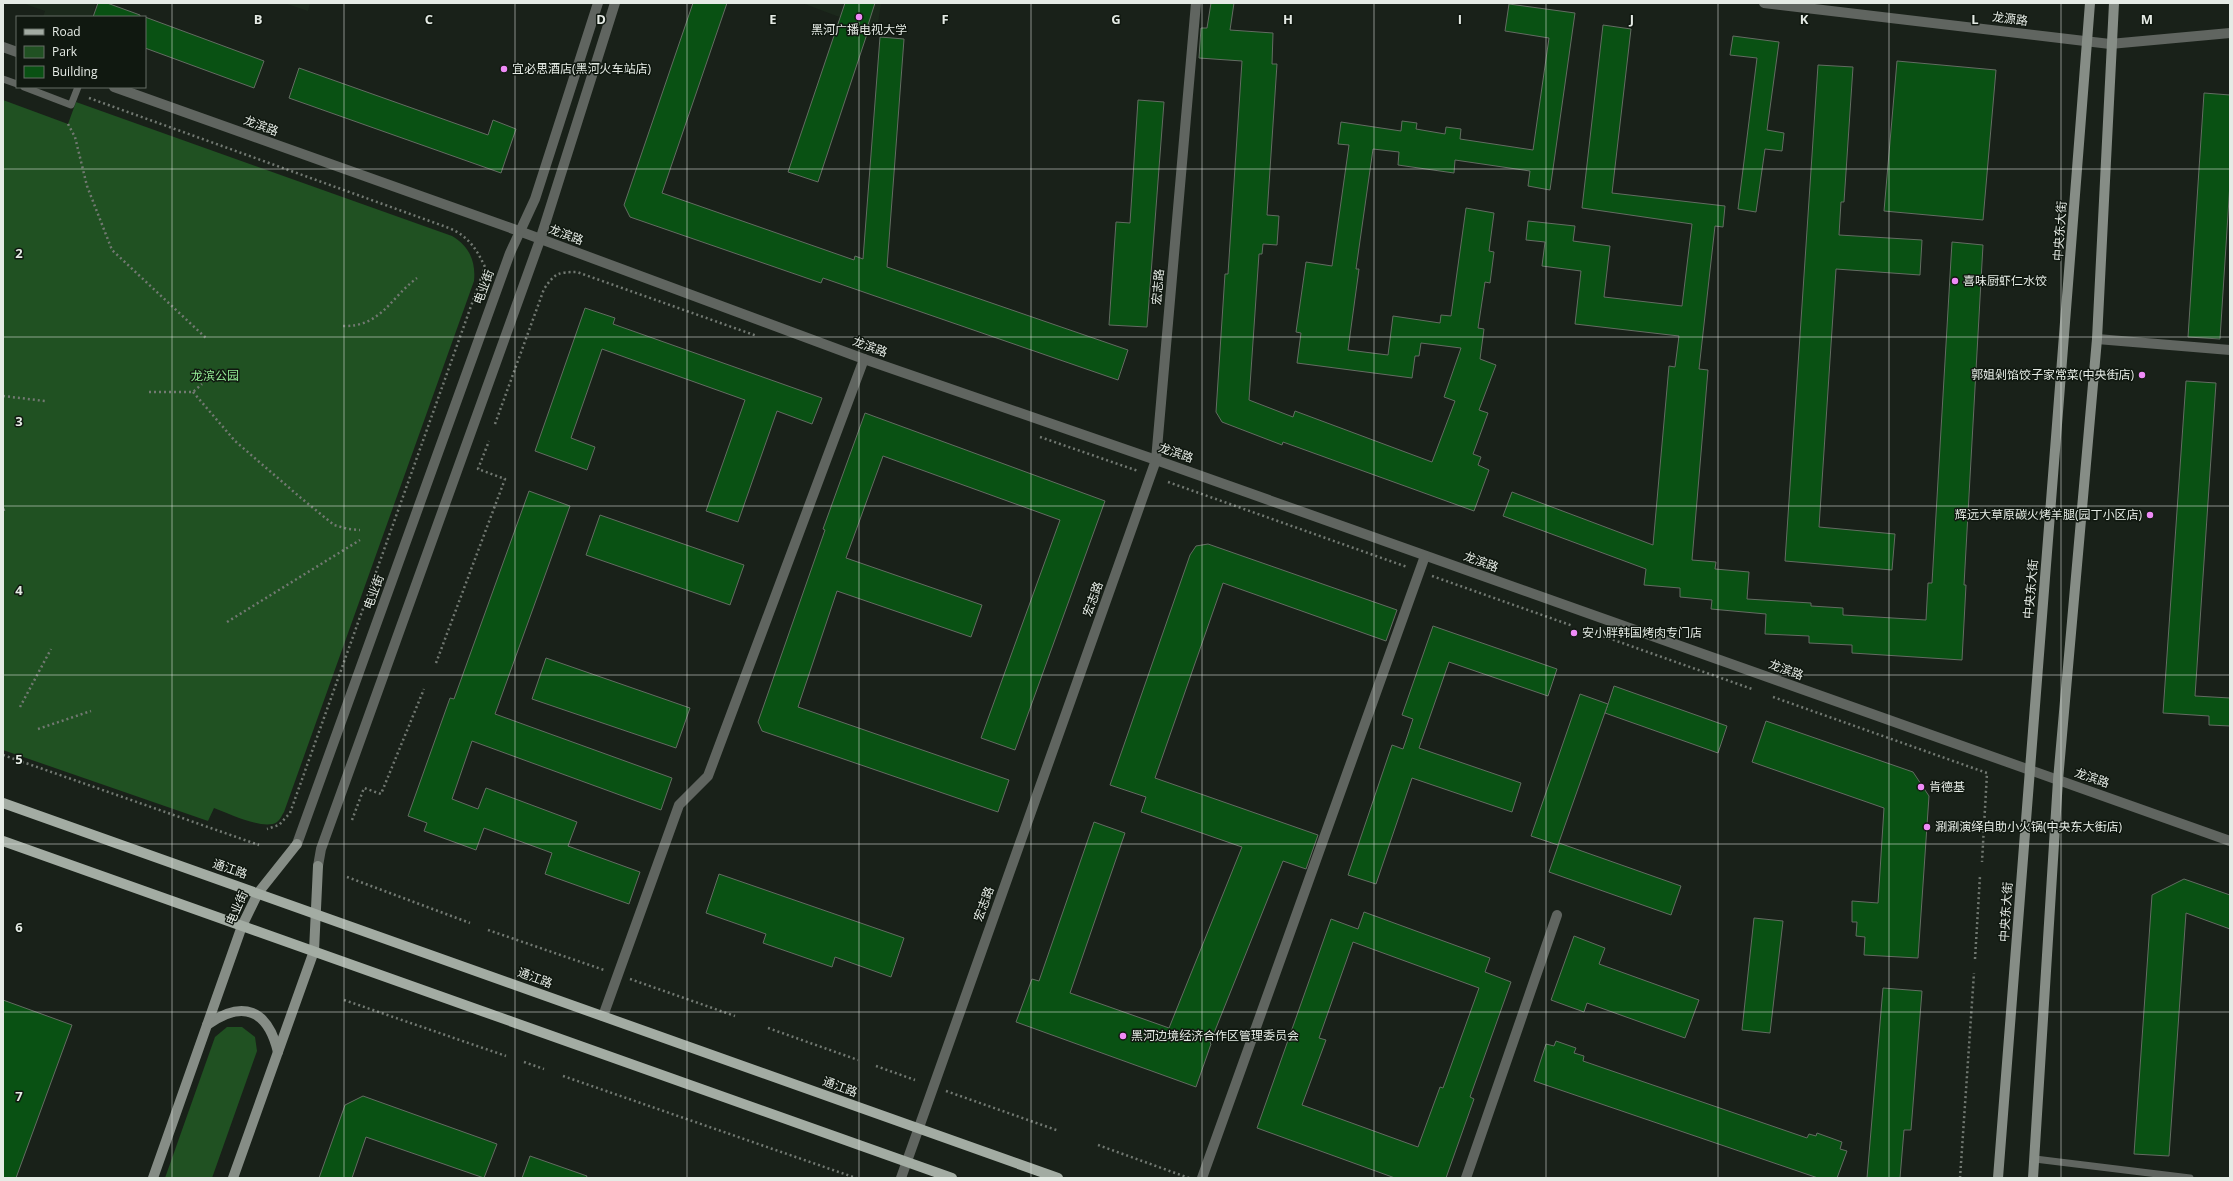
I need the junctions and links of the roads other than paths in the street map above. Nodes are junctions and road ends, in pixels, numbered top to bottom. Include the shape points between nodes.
1 (598, 3) edge
2 (615, 3) edge
3 (1196, 3) edge
4 (1764, 3) edge
5 (2090, 3) edge
6 (2114, 3) edge
7 (2230, 33) edge
8 (2088, 41) junction
9 (2110, 44) junction
10 (4, 50) edge
11 (16, 52) edge
12 (3, 79) edge
13 (16, 84) edge
14 (27, 88) edge
15 (78, 88) edge
16 (117, 88) edge
17 (519, 231) junction
18 (540, 240) junction
19 (2097, 339) junction
20 (2230, 350) edge
21 (864, 359) junction
22 (1156, 460) junction
23 (1425, 556) junction
24 (2030, 770) junction
25 (2058, 780) junction
26 (3, 803) edge
27 (3, 841) edge
28 (2230, 841) edge
29 (297, 844) joint
30 (318, 866) joint
31 (258, 893) junction
32 (315, 913) junction
33 (1557, 915) dead end
34 (242, 926) junction
35 (314, 951) junction
36 (603, 1016) junction
37 (207, 1025) junction
38 (278, 1052) junction
39 (918, 1129) junction
40 (2035, 1159) junction
41 (906, 1162) junction
42 (152, 1178) edge
43 (233, 1178) edge
44 (901, 1178) edge
45 (952, 1178) edge
46 (1058, 1178) edge
47 (1202, 1178) edge
48 (1466, 1178) edge
49 (1998, 1178) edge
50 (2033, 1178) edge
51 (2190, 1178) edge

1 - 17 street, 电业街 via 535,199
2 - 18 street
3 - 22 street, 宏志路
4 - 8 street, 龙源路
5 - 8 main road, 中央东大街
6 - 9 main road
7 - 9 street, 龙源路
8 - 9 street, 龙源路
8 - 24 main road, 中央东大街
9 - 19 main road
10 - 11 street
12 - 13 lane
14 - 15 lane via 71,105
16 - 17 street, 龙滨路
17 - 18 street, 龙滨路
17 - 29 street, 电业街
18 - 21 street, 龙滨路
18 - 30 street via 321,849
19 - 20 street
19 - 25 main road
21 - 22 street, 龙滨路
21 - 36 street via 708,776 679,805
22 - 23 street, 龙滨路
22 - 39 street, 宏志路
23 - 24 street, 龙滨路
23 - 47 street
24 - 25 street, 龙滨路
24 - 49 main road, 中央东大街
25 - 28 street, 龙滨路
25 - 40 main road
26 - 31 main road, 通江路
27 - 34 main road
29 - 31 main road, 电业街
30 - 32 main road
31 - 32 main road, 通江路
31 - 34 main road, 电业街
32 - 35 main road
32 - 36 main road, 通江路
33 - 48 street
34 - 35 main road
34 - 37 main road, 电业街
35 - 38 main road
35 - 41 main road
36 - 39 main road, 通江路
37 - 38 main road via 235,1011 249,1011 265,1021 274,1034
37 - 42 main road, 电业街
38 - 43 main road
39 - 41 street, 宏志路
39 - 46 main road, 通江路
40 - 50 main road
40 - 51 lane
41 - 44 street, 宏志路
41 - 45 main road

